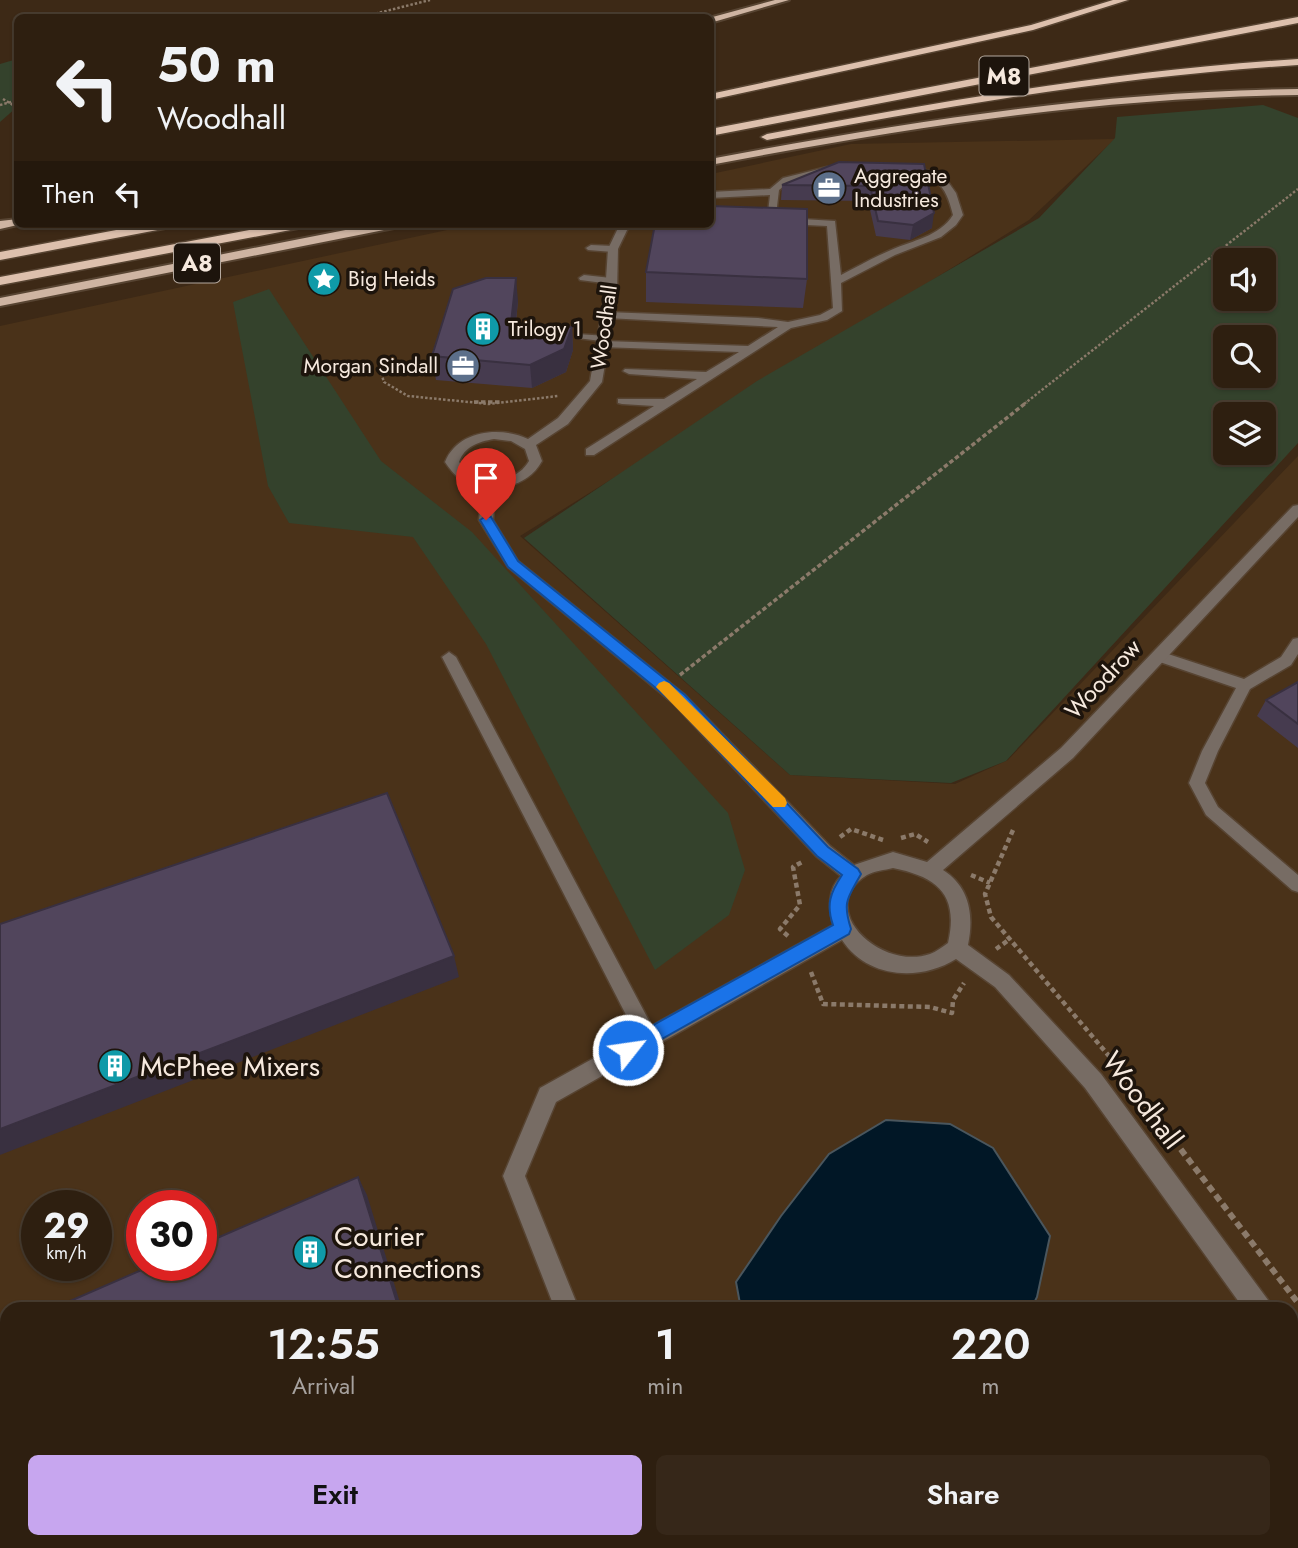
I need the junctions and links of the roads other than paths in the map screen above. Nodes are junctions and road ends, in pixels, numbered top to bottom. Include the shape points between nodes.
1 (785, 0) edge
2 (1123, 0) edge
3 (1298, 11) edge
4 (714, 19) edge
5 (1298, 20) edge
6 (1298, 62) edge
7 (1298, 92) edge
8 (714, 96) edge
9 (961, 100) junction
10 (714, 120) edge
11 (714, 132) edge
12 (761, 138) dead end
13 (714, 139) edge
14 (714, 161) edge
15 (894, 164) edge
16 (838, 167) edge
17 (775, 192) junction
18 (714, 195) edge
19 (760, 220) edge
20 (772, 221) junction
21 (85, 228) edge
22 (147, 228) edge
23 (220, 228) edge
24 (280, 228) edge
25 (374, 228) edge
26 (624, 228) edge
27 (0, 245) edge
28 (591, 248) dead end
29 (613, 249) junction
30 (0, 256) edge
31 (0, 271) edge
32 (584, 278) dead end
33 (0, 281) edge
34 (611, 281) junction
35 (837, 281) junction
36 (0, 302) edge
37 (607, 315) junction
38 (788, 326) junction
39 (581, 336) dead end
40 (603, 341) junction
41 (751, 349) junction
42 (629, 371) dead end
43 (709, 376) junction
44 (622, 401) dead end
45 (666, 403) junction
46 (529, 444) junction
47 (590, 452) dead end
48 (489, 485) junction
49 (1298, 509) edge
50 (1298, 643) edge
51 (1159, 656) junction
52 (449, 657) dead end
53 (1245, 685) junction
54 (930, 870) junction
55 (852, 874) junction
56 (1298, 885) edge
57 (843, 929) junction
58 (957, 948) junction
59 (648, 1038) junction
60 (564, 1302) edge
61 (1254, 1302) edge

1 - 4 highway
2 - 8 highway, M8 via 1033,27
3 - 10 highway, M8
5 - 11 highway, M8
6 - 9 highway, M8 via 1142,74
7 - 14 highway via 1151,96 1037,107 914,124
9 - 12 highway, M8
9 - 13 highway
15 - 35 lane via 948,184 958,215 952,226
16 - 17 lane via 786,180
17 - 18 lane
17 - 20 lane
19 - 20 lane
20 - 35 lane via 832,223
21 - 27 highway
22 - 30 highway
23 - 31 highway
24 - 33 highway
25 - 36 highway, A8
26 - 29 street, Woodhall
28 - 29 lane
29 - 34 street, Woodhall
32 - 34 lane
34 - 37 street, Woodhall
35 - 38 lane via 838,309 823,318
37 - 38 lane
37 - 40 street, Woodhall
38 - 41 lane
39 - 40 lane
40 - 41 lane
40 - 46 street, Woodhall via 596,382 563,421
41 - 43 lane
42 - 43 lane
43 - 45 lane
44 - 45 lane
45 - 47 lane
46 - 48 street via 536,455 529,472
46 - 48 street via 494,435 457,449 452,463 456,472
48 - 55 street via 486,520 513,564 665,687 822,851
49 - 51 street, Woodrow
50 - 53 lane via 1286,661
51 - 53 lane
51 - 54 street, Woodrow via 1066,753
52 - 59 lane
53 - 56 lane via 1197,783 1212,811
54 - 55 street via 893,860 875,862
54 - 58 street via 957,895 963,911 964,927
55 - 57 street via 838,895
57 - 58 street via 854,944 891,964 931,963
57 - 59 street
58 - 61 street, Woodhall via 1002,981 1093,1081
59 - 60 street via 548,1094 514,1175

